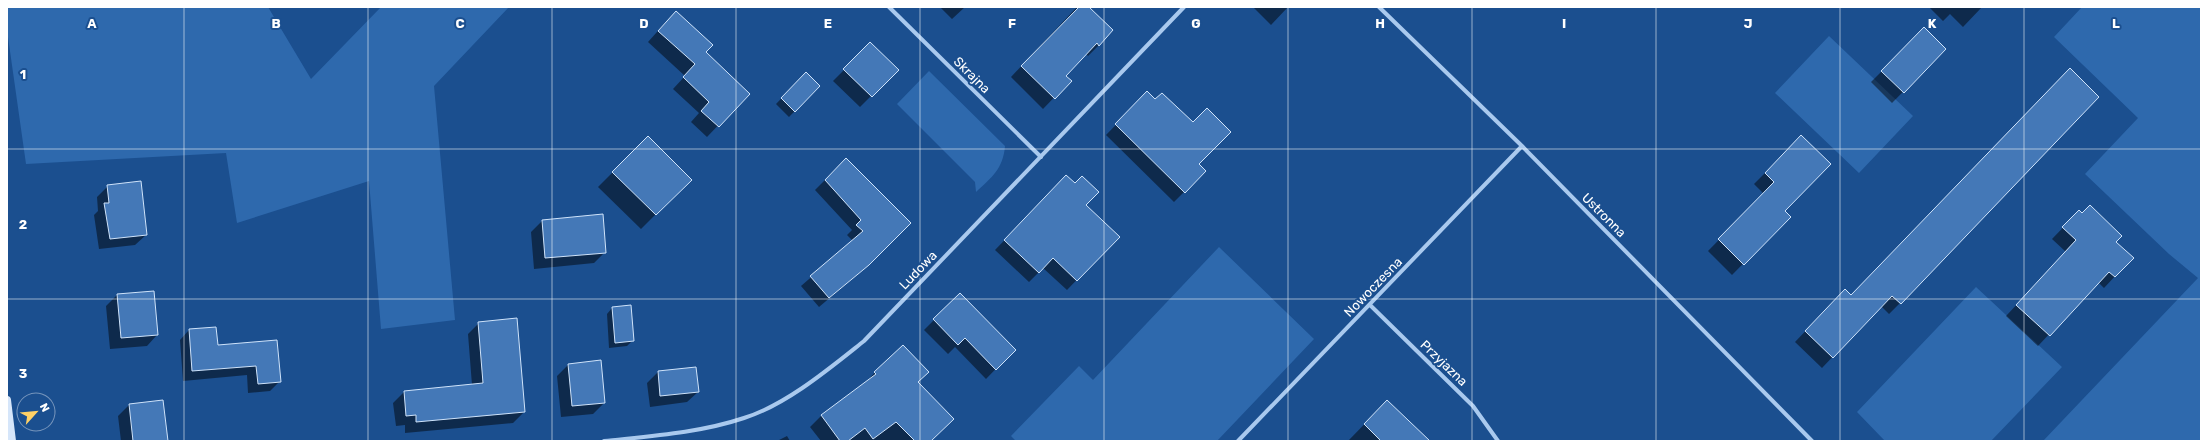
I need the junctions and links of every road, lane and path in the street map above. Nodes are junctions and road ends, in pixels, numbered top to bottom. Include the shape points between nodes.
1 (889, 7) edge
2 (1184, 7) edge
3 (1379, 7) edge
4 (1522, 146) junction
5 (1041, 157) junction
6 (1370, 305) junction
7 (7, 400) edge
8 (12, 441) edge
9 (604, 441) edge
10 (1238, 441) edge
11 (1498, 441) edge
12 (1812, 441) edge

1 - 5 street, Skrajna
2 - 5 street, Ludowa
3 - 4 street, Ustronna
4 - 6 street, Nowoczesna
4 - 12 street, Ustronna
5 - 9 street, Ludowa via 864,341 788,397 738,420 686,432
6 - 10 street, Nowoczesna
6 - 11 street, Przyjazna via 1473,406
7 - 8 main road

